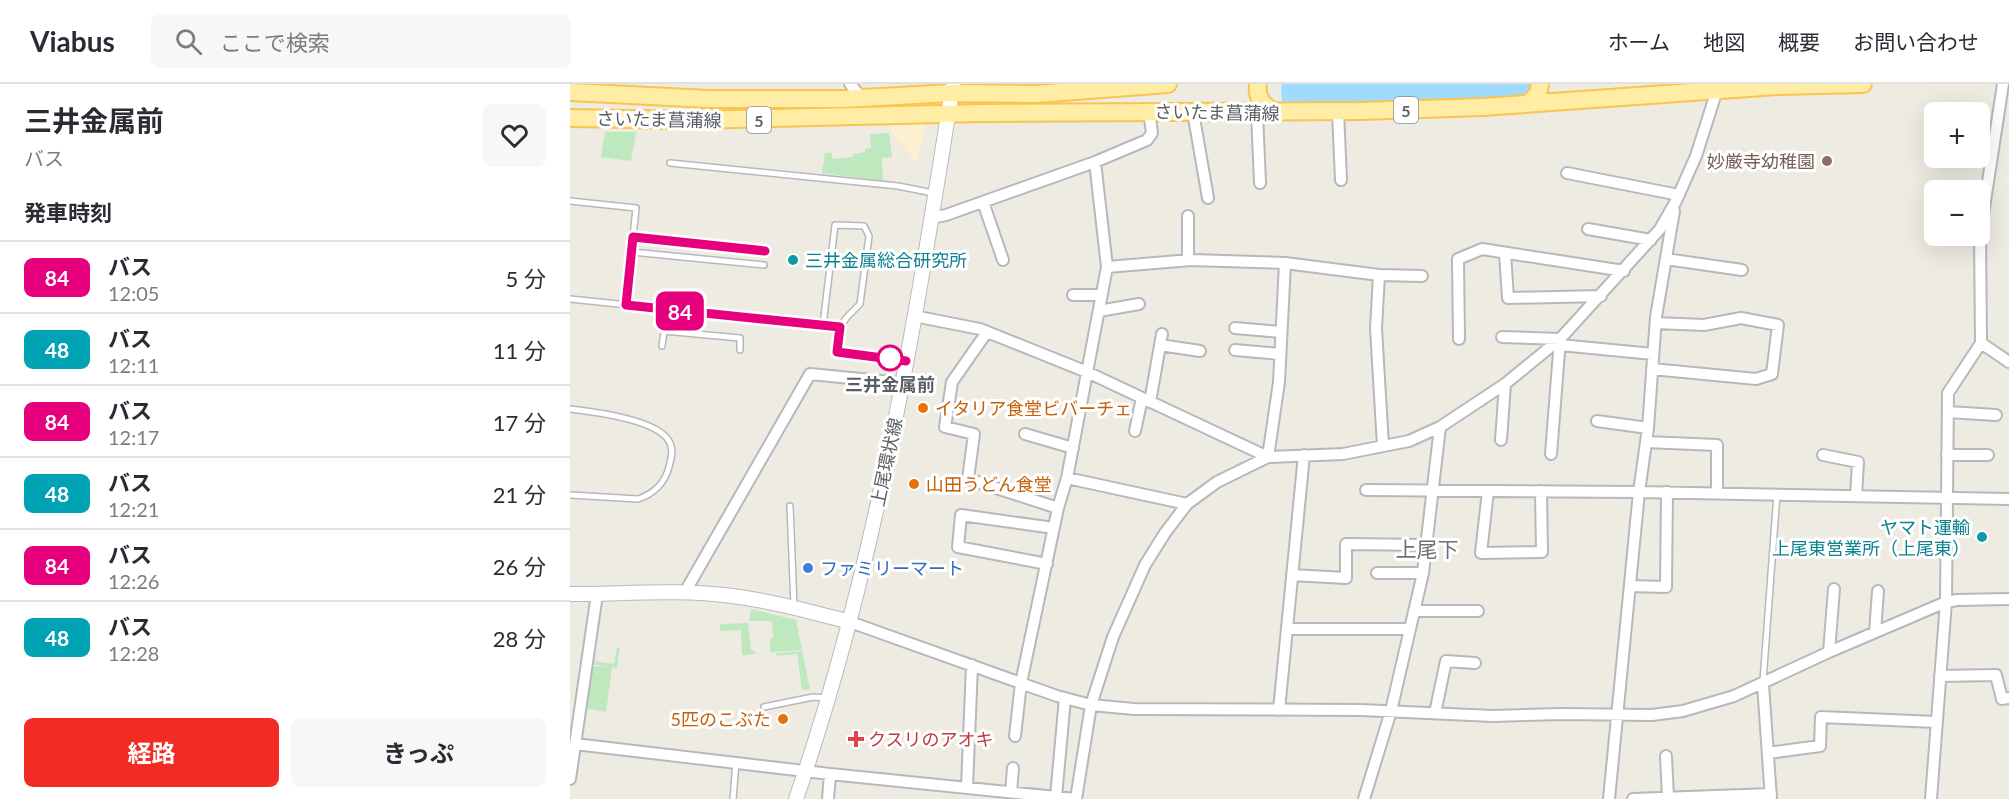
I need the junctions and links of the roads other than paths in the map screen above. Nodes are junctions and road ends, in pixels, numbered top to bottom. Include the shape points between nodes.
1 (850, 84) edge
2 (1168, 84) edge
3 (1258, 84) edge
4 (1540, 84) edge
5 (1863, 84) edge
6 (2003, 84) edge
7 (953, 89) edge
8 (1717, 90) junction
9 (570, 92) edge
10 (647, 97) junction
11 (861, 97) junction
12 (669, 98) junction
13 (1529, 103) junction
14 (1149, 111) junction
15 (1193, 112) junction
16 (1338, 112) junction
17 (1266, 113) junction
18 (948, 114) junction
19 (570, 118) edge
20 (647, 119) junction
21 (670, 120) junction
22 (670, 162) dead end
23 (1095, 162) junction
24 (1567, 174) dead end
25 (1341, 180) dead end
26 (1260, 183) dead end
27 (935, 194) junction
28 (1208, 198) dead end
29 (1677, 198) junction
30 (570, 201) edge
31 (983, 202) junction
32 (1188, 216) dead end
33 (931, 218) junction
34 (1588, 230) dead end
35 (633, 237) junction
36 (1651, 240) junction
37 (765, 251) dead end
38 (632, 252) junction
39 (1505, 253) junction
40 (1665, 259) junction
41 (1003, 260) dead end
42 (1188, 260) junction
43 (1285, 264) junction
44 (765, 265) dead end
45 (1107, 267) junction
46 (1742, 270) dead end
47 (1624, 271) junction
48 (1379, 275) junction
49 (1422, 276) dead end
50 (1102, 295) junction
51 (1073, 296) dead end
52 (1601, 296) junction
53 (570, 299) edge
54 (1139, 304) dead end
55 (626, 305) junction
56 (667, 310) junction
57 (1099, 311) junction
58 (914, 316) junction
59 (1656, 323) junction
60 (823, 325) junction
61 (840, 327) junction
62 (1235, 328) dead end
63 (664, 331) junction
64 (987, 332) junction
65 (1281, 332) junction
66 (1502, 337) dead end
67 (1460, 339) dead end
68 (1560, 342) junction
69 (1981, 343) junction
70 (662, 346) dead end
71 (740, 350) dead end
72 (1235, 350) dead end
73 (1200, 351) dead end
74 (1280, 354) junction
75 (1653, 354) junction
76 (906, 361) junction
77 (2009, 362) edge
78 (1652, 369) junction
79 (1087, 372) junction
80 (902, 383) junction
81 (1505, 384) junction
82 (1146, 400) junction
83 (570, 409) edge
84 (1948, 412) junction
85 (1996, 415) dead end
86 (1597, 421) dead end
87 (1440, 427) junction
88 (1648, 428) junction
89 (1135, 431) dead end
90 (1025, 434) dead end
91 (1501, 440) dead end
92 (1646, 442) junction
93 (1383, 446) junction
94 (1073, 448) junction
95 (1551, 454) dead end
96 (1304, 455) junction
97 (1823, 455) dead end
98 (1947, 455) junction
99 (1988, 455) dead end
100 (1268, 457) junction
101 (1067, 478) junction
102 (1366, 490) dead end
103 (1433, 490) junction
104 (1488, 491) junction
105 (1541, 491) junction
106 (1639, 492) junction
107 (1667, 492) junction
108 (1717, 493) junction
109 (1777, 494) junction
110 (570, 495) edge
111 (1856, 496) junction
112 (1946, 498) junction
113 (2009, 499) edge
114 (1187, 504) junction
115 (790, 506) dead end
116 (1059, 508) junction
117 (1054, 528) junction
118 (1426, 545) junction
119 (1047, 564) junction
120 (1377, 573) dead end
121 (1423, 573) junction
122 (1292, 575) junction
123 (1631, 586) junction
124 (1834, 589) dead end
125 (1878, 591) dead end
126 (685, 592) junction
127 (570, 594) edge
128 (597, 594) junction
129 (2009, 599) edge
130 (1946, 602) junction
131 (794, 608) junction
132 (1414, 611) junction
133 (1478, 611) dead end
134 (849, 622) junction
135 (1287, 629) junction
136 (1410, 629) junction
137 (1875, 632) junction
138 (1829, 652) junction
139 (1475, 663) dead end
140 (972, 665) junction
141 (1940, 676) junction
142 (1021, 683) junction
143 (1763, 684) junction
144 (829, 698) junction
145 (1065, 698) junction
146 (2009, 698) edge
147 (1091, 705) junction
148 (764, 708) dead end
149 (1279, 710) junction
150 (1391, 711) junction
151 (1435, 713) junction
152 (1616, 715) junction
153 (1936, 722) junction
154 (1015, 736) dead end
155 (575, 744) junction
156 (1768, 753) junction
157 (1666, 756) dead end
158 (736, 762) junction
159 (1013, 768) dead end
160 (806, 770) junction
161 (830, 774) junction
162 (570, 779) edge
163 (967, 787) junction
164 (1011, 792) junction
165 (1771, 796) edge
166 (1056, 797) junction
167 (1668, 797) junction
168 (733, 799) edge
169 (796, 799) edge
170 (828, 799) edge
171 (1076, 799) edge
172 (1364, 799) edge
173 (1609, 799) edge
174 (1634, 799) edge
175 (1931, 799) edge

1 - 11 street
2 - 7 main road, さいたま菖蒲線 / 5 via 1036,94
3 - 17 main road
4 - 13 main road via 1538,94
5 - 8 main road, さいたま菖蒲線 / 5
6 - 69 street via 1980,234
7 - 11 main road, さいたま菖蒲線 / 5 via 896,98
7 - 18 main road, 上尾環状線
8 - 13 main road, さいたま菖蒲線 / 5
8 - 29 street via 1696,156
9 - 10 main road, さいたま菖蒲線 / 5
10 - 12 main road, さいたま菖蒲線 / 5
10 - 20 main road via 657,107 656,113
11 - 12 main road, さいたま菖蒲線 / 5
12 - 21 main road via 663,108
13 - 16 main road, さいたま菖蒲線 / 5
14 - 15 main road, さいたま菖蒲線 / 5
14 - 18 main road, さいたま菖蒲線 / 5
14 - 23 street via 1152,133 1147,140
15 - 17 main road, さいたま菖蒲線 / 5
15 - 28 street
16 - 17 main road, さいたま菖蒲線 / 5
16 - 25 street
17 - 26 street
18 - 21 main road, さいたま菖蒲線 / 5
18 - 27 main road, 上尾環状線
19 - 20 main road, さいたま菖蒲線 / 5
20 - 21 main road, さいたま菖蒲線 / 5
22 - 27 lane via 898,186
23 - 31 street
23 - 45 street
24 - 29 street
27 - 33 main road, 上尾環状線
29 - 36 street
29 - 40 street
30 - 35 lane via 636,208
31 - 33 street
31 - 41 street
32 - 42 street
33 - 58 main road, 上尾環状線
34 - 36 street
35 - 37 lane
35 - 38 lane
36 - 47 street
38 - 44 lane
38 - 55 lane
39 - 47 street
39 - 52 street via 1508,298
39 - 67 street via 1482,249 1458,259
40 - 46 street
40 - 59 street
42 - 43 street
42 - 45 street
43 - 48 street
43 - 65 street
45 - 50 street
47 - 52 street
48 - 49 street
48 - 93 street via 1376,328
50 - 51 street
50 - 57 street
52 - 68 street
53 - 55 lane
54 - 57 street
55 - 56 lane
56 - 60 lane
56 - 63 lane
57 - 79 street
58 - 64 street
58 - 76 main road, 上尾環状線
59 - 75 street
59 - 78 street via 1704,325 1741,318 1778,325 1772,374 1756,379
60 - 61 lane
60 - 61 lane via 835,225 864,226 869,236 860,304
61 - 76 lane via 837,352
62 - 65 street
63 - 70 lane
63 - 71 lane via 740,338
64 - 79 street
64 - 116 street via 952,382 945,427 975,434 968,479
65 - 74 street
66 - 68 street
68 - 75 street
68 - 81 street
68 - 95 street
69 - 77 street
69 - 84 street via 1948,393
72 - 74 street
73 - 82 street via 1161,340
74 - 100 street
75 - 78 street
76 - 80 main road, 上尾環状線
78 - 88 street
79 - 82 street
79 - 94 street
80 - 126 street via 810,374
80 - 134 main road, 上尾環状線
81 - 87 street
81 - 91 street
82 - 89 street
82 - 100 street
83 - 110 lane via 653,427 669,441 672,455 659,486 638,499
84 - 85 street
84 - 98 street
86 - 88 street
87 - 93 street via 1409,441
87 - 103 street
88 - 92 street
90 - 94 street
92 - 106 street
92 - 108 street via 1717,445
93 - 96 street via 1343,454
94 - 101 street
96 - 100 street
96 - 122 street
97 - 111 street via 1858,462
98 - 99 street
98 - 112 street
100 - 114 street via 1216,482
101 - 114 street
101 - 116 street
102 - 103 street
103 - 104 street
103 - 118 street
104 - 105 street
104 - 105 street via 1481,553 1542,552
105 - 106 street
106 - 107 street
106 - 123 street
107 - 108 street
107 - 123 street via 1666,587
108 - 109 street
109 - 111 street
109 - 143 lane
111 - 112 street
112 - 113 street
112 - 130 street
114 - 147 street via 1145,565 1113,637
115 - 131 lane
116 - 117 street
117 - 119 street
117 - 119 street via 961,515 958,547
118 - 121 street
118 - 122 street via 1346,544 1346,578
119 - 142 street
120 - 121 street
121 - 132 street
122 - 135 street
123 - 152 street
124 - 138 street
125 - 137 street
126 - 128 main road
126 - 131 main road
127 - 128 main road
128 - 155 street
129 - 130 street
130 - 137 street
130 - 141 street
131 - 134 main road
132 - 133 street
132 - 136 street
134 - 140 street
134 - 144 main road, 上尾環状線
135 - 136 street
135 - 149 street
136 - 150 street
137 - 138 street
138 - 143 street
139 - 151 street via 1446,661
140 - 142 street
140 - 163 street
141 - 146 street via 1996,675 2002,699
141 - 153 street
142 - 145 street
142 - 154 street
143 - 152 street via 1683,711
143 - 156 street
144 - 148 lane via 813,697
144 - 160 main road, 上尾環状線
145 - 147 street
145 - 166 street
147 - 149 street
147 - 171 street
149 - 150 street
150 - 151 street
150 - 172 street
151 - 152 street
152 - 173 street
153 - 156 street via 1821,717 1820,746
153 - 175 street
155 - 158 street
155 - 162 street
156 - 165 street
157 - 167 street
158 - 160 street
158 - 168 lane
159 - 164 street
160 - 161 street
160 - 169 main road, 上尾環状線
161 - 163 street
161 - 170 street
163 - 164 street
164 - 166 street
165 - 167 street
166 - 171 street
167 - 174 street

